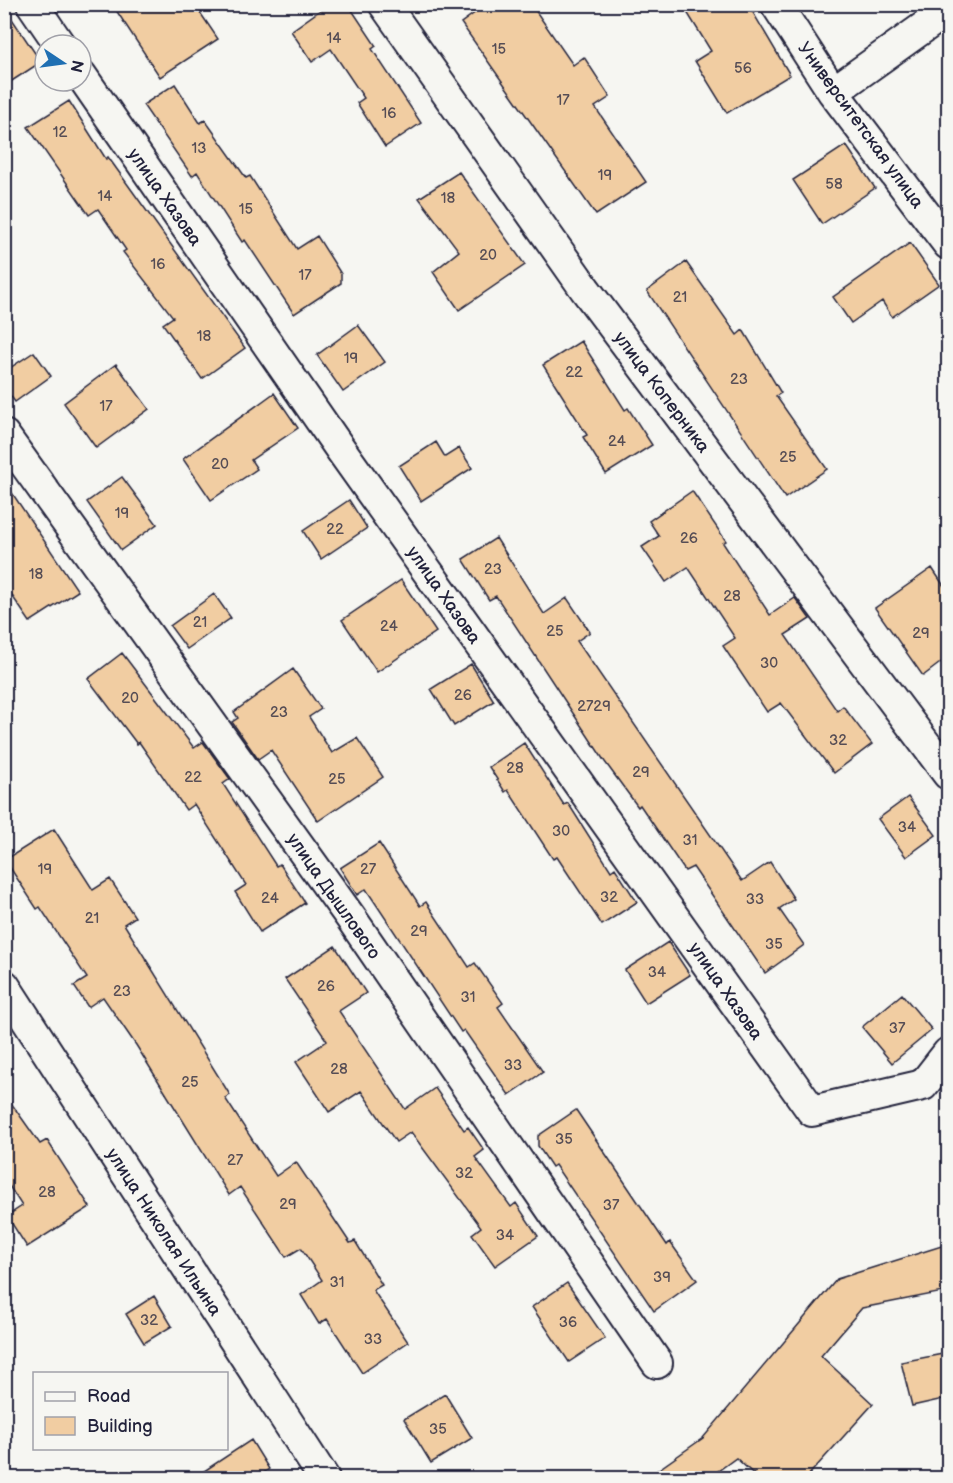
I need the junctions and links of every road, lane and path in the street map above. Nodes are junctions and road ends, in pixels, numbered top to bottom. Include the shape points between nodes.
1 (32, 4) edge
2 (384, 4) edge
3 (776, 4) edge
4 (948, 10) edge
5 (52, 33) edge
6 (93, 92) edge
7 (833, 92) junction
8 (948, 244) edge
9 (4, 435) edge
10 (948, 774) edge
11 (4, 986) edge
12 (948, 1053) edge
13 (657, 1363) dead end
14 (324, 1479) edge

1 - 5 street
2 - 10 street, улица Коперника via 585,289
3 - 7 street, Университетская улица
4 - 7 street
6 - 12 street, улица Хазова via 341,450 812,1112 923,1085
7 - 8 street, Университетская улица
9 - 13 street, улица Дышлового via 351,918
11 - 14 street, улица Николая Ильина

